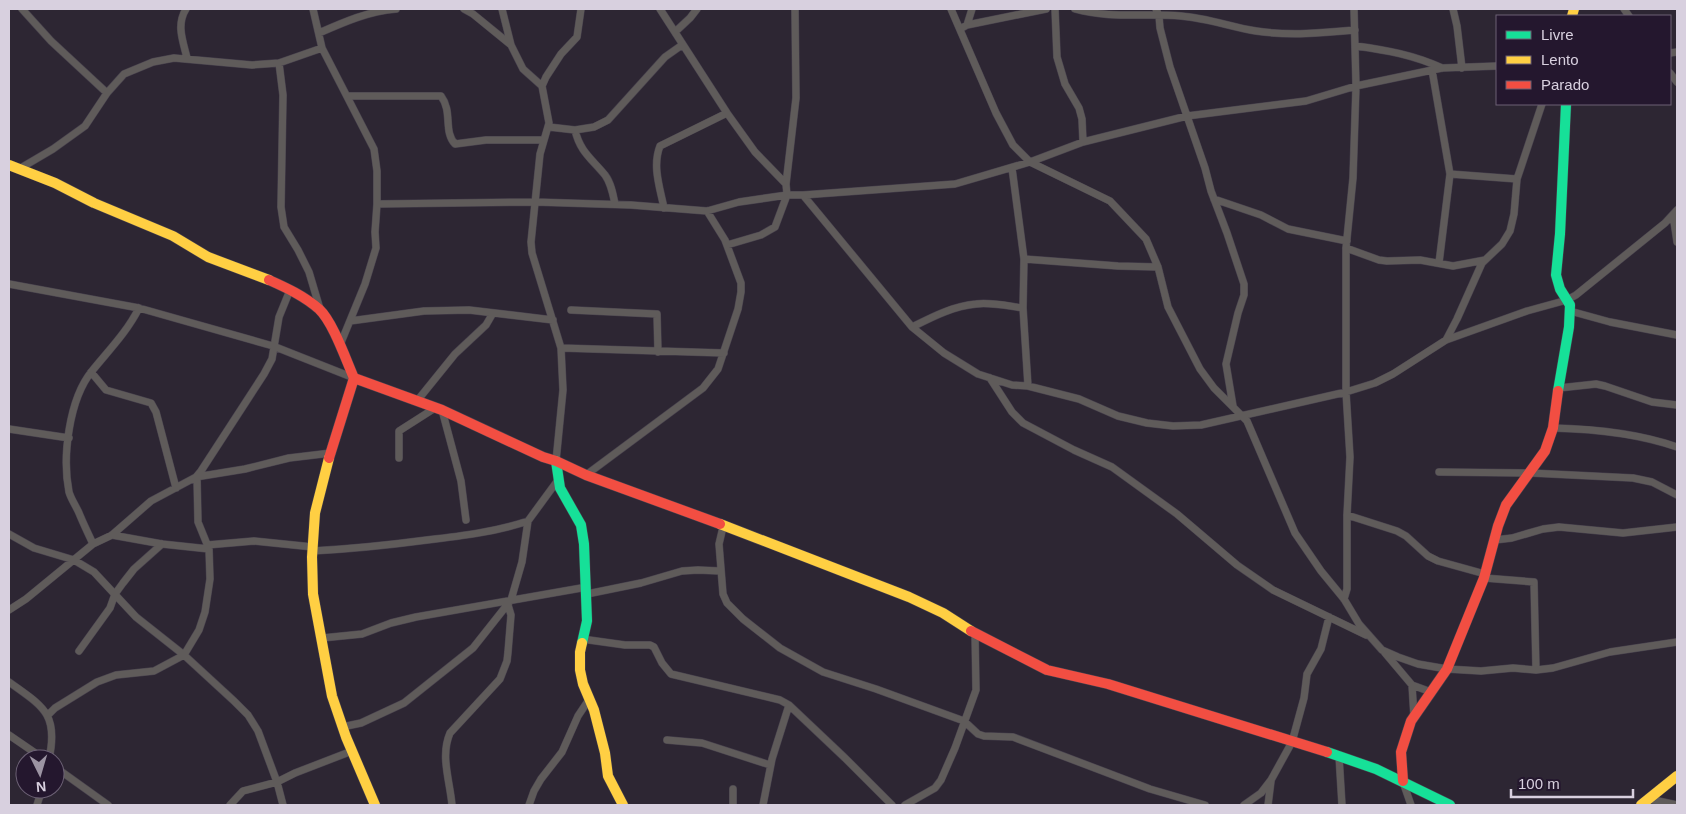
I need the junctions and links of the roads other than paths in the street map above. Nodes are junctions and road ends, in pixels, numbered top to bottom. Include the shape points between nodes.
1 (22, 9) edge
2 (186, 9) edge
3 (313, 9) edge
4 (396, 9) edge
5 (464, 9) edge
6 (502, 9) edge
7 (581, 9) edge
8 (660, 9) edge
9 (697, 9) edge
10 (795, 9) edge
11 (951, 9) edge
12 (972, 9) edge
13 (1046, 9) edge
14 (1055, 9) edge
15 (1075, 9) edge
16 (1354, 9) edge
17 (1453, 9) edge
18 (1158, 12) edge
19 (964, 27) junction
20 (1355, 30) junction
21 (675, 32) junction
22 (319, 33) junction
23 (511, 45) junction
24 (682, 45) junction
25 (1356, 46) junction
26 (322, 48) junction
27 (187, 58) junction
28 (278, 64) junction
29 (1496, 66) edge
30 (1442, 68) junction
31 (1462, 68) junction
32 (1432, 70) junction
33 (542, 86) junction
34 (1356, 86) junction
35 (108, 93) junction
36 (347, 96) junction
37 (1542, 105) edge
38 (1566, 105) edge
39 (727, 113) junction
40 (1187, 116) junction
41 (549, 127) junction
42 (575, 130) junction
43 (544, 140) junction
44 (1083, 142) junction
45 (1030, 162) junction
46 (9, 165) edge
47 (1012, 168) junction
48 (19, 169) junction
49 (1450, 174) junction
50 (1517, 179) junction
51 (786, 184) junction
52 (787, 195) junction
53 (803, 195) junction
54 (1214, 199) junction
55 (534, 202) junction
56 (377, 204) junction
57 (615, 204) junction
58 (664, 208) junction
59 (707, 211) junction
60 (1675, 212) edge
61 (1677, 242) edge
62 (1346, 244) junction
63 (727, 245) junction
64 (1024, 259) junction
65 (1486, 260) junction
66 (1439, 262) junction
67 (1158, 267) junction
68 (9, 284) edge
69 (290, 290) junction
70 (1567, 300) junction
71 (140, 308) junction
72 (1023, 308) junction
73 (320, 310) junction
74 (571, 310) dead end
75 (1570, 311) junction
76 (493, 313) junction
77 (553, 320) junction
78 (350, 321) junction
79 (912, 327) junction
80 (1677, 335) edge
81 (1446, 340) junction
82 (340, 345) junction
83 (273, 346) junction
84 (561, 348) junction
85 (658, 352) junction
86 (724, 353) junction
87 (91, 372) junction
88 (354, 378) junction
89 (990, 378) junction
90 (1012, 385) junction
91 (1028, 386) junction
92 (1559, 388) junction
93 (1346, 392) junction
94 (1003, 399) junction
95 (417, 401) junction
96 (1677, 405) edge
97 (1233, 406) junction
98 (439, 409) junction
99 (1240, 415) junction
100 (1553, 428) junction
101 (9, 429) edge
102 (69, 438) junction
103 (1677, 448) edge
104 (330, 453) junction
105 (399, 458) dead end
106 (556, 461) junction
107 (1439, 472) dead end
108 (1531, 472) junction
109 (586, 475) junction
110 (196, 477) junction
111 (558, 480) junction
112 (176, 488) junction
113 (1677, 495) edge
114 (1347, 514) junction
115 (466, 520) dead end
116 (528, 521) junction
117 (723, 527) junction
118 (1677, 528) edge
119 (9, 534) edge
120 (112, 534) junction
121 (1495, 540) junction
122 (93, 544) junction
123 (162, 544) junction
124 (208, 547) junction
125 (312, 549) junction
126 (74, 560) junction
127 (720, 571) junction
128 (1484, 576) junction
129 (587, 590) junction
130 (115, 594) junction
131 (1344, 599) junction
132 (510, 602) junction
133 (9, 610) edge
134 (1329, 617) junction
135 (975, 633) junction
136 (1369, 637) junction
137 (322, 638) junction
138 (582, 639) junction
139 (1677, 642) edge
140 (1382, 650) junction
141 (79, 651) dead end
142 (184, 655) junction
143 (1447, 669) junction
144 (1536, 670) junction
145 (9, 682) edge
146 (1412, 685) junction
147 (1431, 692) junction
148 (590, 697) junction
149 (789, 705) junction
150 (48, 715) junction
151 (1414, 717) junction
152 (964, 721) junction
153 (342, 726) junction
154 (9, 735) edge
155 (667, 740) dead end
156 (1292, 742) junction
157 (29, 749) edge
158 (52, 749) edge
159 (352, 752) junction
160 (1339, 756) junction
161 (770, 765) junction
162 (65, 774) edge
163 (1677, 776) edge
164 (1270, 780) junction
165 (1403, 781) junction
166 (277, 782) junction
167 (733, 789) dead end
168 (1645, 802) edge
169 (108, 805) edge
170 (230, 805) edge
171 (283, 805) edge
172 (375, 805) edge
173 (452, 805) edge
174 (529, 805) edge
175 (623, 805) edge
176 (732, 805) edge
177 (763, 805) edge
178 (892, 805) edge
179 (905, 805) edge
180 (1206, 805) edge
181 (1244, 805) edge
182 (1268, 805) edge
183 (1342, 805) edge
184 (1411, 805) edge
185 (1450, 805) edge
186 (1677, 805) edge

1 - 35 street via 51,42
2 - 27 street via 180,17 180,31
3 - 22 street
4 - 22 street via 379,10
5 - 23 street
6 - 23 street
7 - 33 street via 576,37 560,54
8 - 21 street
9 - 21 street
10 - 51 street via 796,98
11 - 19 street
12 - 19 street
13 - 19 street
14 - 44 street via 1057,57 1065,84 1079,108
15 - 18 street via 1115,16
16 - 20 street
17 - 31 street
18 - 20 street via 1258,31 1321,33
18 - 40 street via 1170,67
19 - 45 street via 992,104 1013,145
20 - 25 street
21 - 24 street
22 - 26 street
23 - 33 street via 523,70
24 - 39 street
24 - 42 street via 665,57 608,120 594,127
25 - 30 street via 1401,53
25 - 34 street
26 - 28 street
26 - 36 street
27 - 28 street via 252,65
27 - 35 street via 152,62 124,74
28 - 73 street via 283,95 284,227 309,272
29 - 31 street
30 - 31 street
30 - 32 street
32 - 34 street
32 - 49 street
33 - 41 street
34 - 40 street via 1306,101
34 - 62 street via 1353,178
35 - 48 street via 85,126
36 - 43 street via 441,96 446,103 450,139 455,144 486,140
36 - 56 street via 374,149
37 - 50 street
38 - 70 street via 1556,274
39 - 51 street via 755,152
39 - 58 street via 660,146 657,177
40 - 44 street
40 - 54 street
41 - 42 street
41 - 43 street
42 - 57 street via 584,153 608,180
43 - 55 street
44 - 45 street
45 - 47 street
45 - 67 street via 1110,201 1146,239
46 - 48 street
47 - 53 street via 955,184
47 - 64 street
48 - 69 street via 173,236 208,257
49 - 50 street
49 - 66 street
50 - 65 street via 1510,231
51 - 52 street
52 - 53 street
52 - 59 street via 739,202
52 - 63 street via 775,227
53 - 79 street
54 - 62 street via 1261,215 1288,229
54 - 97 street via 1244,284 1226,364
55 - 56 street
55 - 57 street
55 - 77 street via 532,253
56 - 78 street via 376,248
57 - 58 street
58 - 59 street
59 - 63 street
60 - 61 street
60 - 70 street
62 - 66 street via 1379,260
62 - 93 street
63 - 86 street via 741,283 741,292
64 - 67 street
64 - 72 street
65 - 66 street via 1453,266
65 - 81 street via 1475,276
67 - 97 street via 1168,307 1200,369
68 - 71 street
69 - 73 street
69 - 83 street via 279,317
70 - 75 street
70 - 81 street
71 - 83 street
71 - 87 street via 132,323
72 - 79 street via 976,304 960,306
72 - 91 street
73 - 82 street
74 - 85 street via 657,314
75 - 80 street
75 - 92 street
76 - 77 street
76 - 78 street via 424,311
76 - 95 street via 486,325 455,354
77 - 84 street
78 - 82 street
79 - 89 street via 944,353
81 - 93 street via 1393,374
82 - 88 street
83 - 88 street
83 - 110 street via 272,359 264,374
84 - 85 street
84 - 106 street via 563,390
85 - 86 street
86 - 109 street via 718,369 703,388
87 - 102 street via 76,400
87 - 112 street via 106,390 151,403
88 - 95 street
88 - 104 street
89 - 90 street
89 - 94 street
90 - 91 street
90 - 94 street
91 - 99 street via 1079,399 1118,416 1147,423 1201,425
92 - 96 street via 1596,384 1652,402
92 - 100 street
93 - 99 street
93 - 114 street via 1350,457
94 - 134 street via 1023,423 1112,467 1273,590
95 - 98 street
97 - 99 street
98 - 105 street via 399,430
98 - 106 street
98 - 115 street via 461,480
99 - 131 street via 1251,428 1295,533
100 - 103 street via 1622,433
100 - 108 street via 1545,451
101 - 102 street
102 - 122 street via 69,493
104 - 110 street
104 - 125 street via 315,513
106 - 109 street
106 - 111 street
107 - 108 street
108 - 113 street via 1633,478 1652,482
108 - 121 street via 1506,505
109 - 117 street
110 - 112 street
110 - 124 street via 198,522
111 - 116 street
111 - 129 street via 581,525
112 - 120 street via 151,501
114 - 128 street via 1397,531 1438,561
114 - 131 street via 1347,589
116 - 125 street via 504,529 360,549
116 - 132 street via 522,562
117 - 127 street via 719,544
117 - 135 street via 909,597
118 - 121 street via 1623,533 1559,527
119 - 126 street via 34,548
120 - 122 street
120 - 123 street
121 - 128 street
122 - 126 street
123 - 124 street
123 - 130 street via 134,569
124 - 125 street via 254,541
124 - 142 street via 208,600 199,630
125 - 137 street via 313,594
126 - 130 street via 94,572
126 - 133 street
127 - 129 street via 682,571 641,583
127 - 152 street via 727,603 780,648 823,672
128 - 143 street
128 - 144 street via 1534,582
129 - 132 street
129 - 138 street via 587,621
130 - 141 street via 110,608
130 - 142 street via 136,617
131 - 136 street
132 - 137 street via 416,617 362,634
132 - 153 street via 473,648 418,693 361,723
132 - 173 street via 507,661 500,679 450,733 446,743
134 - 136 street
134 - 156 street via 1321,649 1307,674
135 - 152 street via 976,690
135 - 156 street via 1047,670 1108,684
136 - 140 street
137 - 153 street via 332,696
138 - 148 street via 580,670
138 - 149 street via 650,645 671,674 780,700
139 - 144 street via 1610,652
140 - 143 street via 1418,664
140 - 146 street
142 - 150 street via 154,671 116,675 97,682
142 - 166 street via 248,715 258,731
143 - 144 street
143 - 147 street
145 - 150 street
146 - 147 street
146 - 151 street
147 - 151 street
148 - 174 street via 562,752 541,778
148 - 175 street via 608,776
149 - 161 street
149 - 178 street
150 - 158 street
151 - 165 street via 1400,752
152 - 179 street via 941,780 935,788
152 - 180 street via 978,734 1013,738
153 - 159 street
154 - 157 street
155 - 161 street via 702,743
156 - 160 street
156 - 164 street
159 - 166 street
159 - 172 street
160 - 165 street
160 - 183 street
161 - 177 street
162 - 169 street
163 - 168 street
164 - 181 street via 1261,793
164 - 182 street
165 - 184 street
165 - 185 street
166 - 170 street via 243,791
166 - 171 street
167 - 176 street
168 - 186 street

